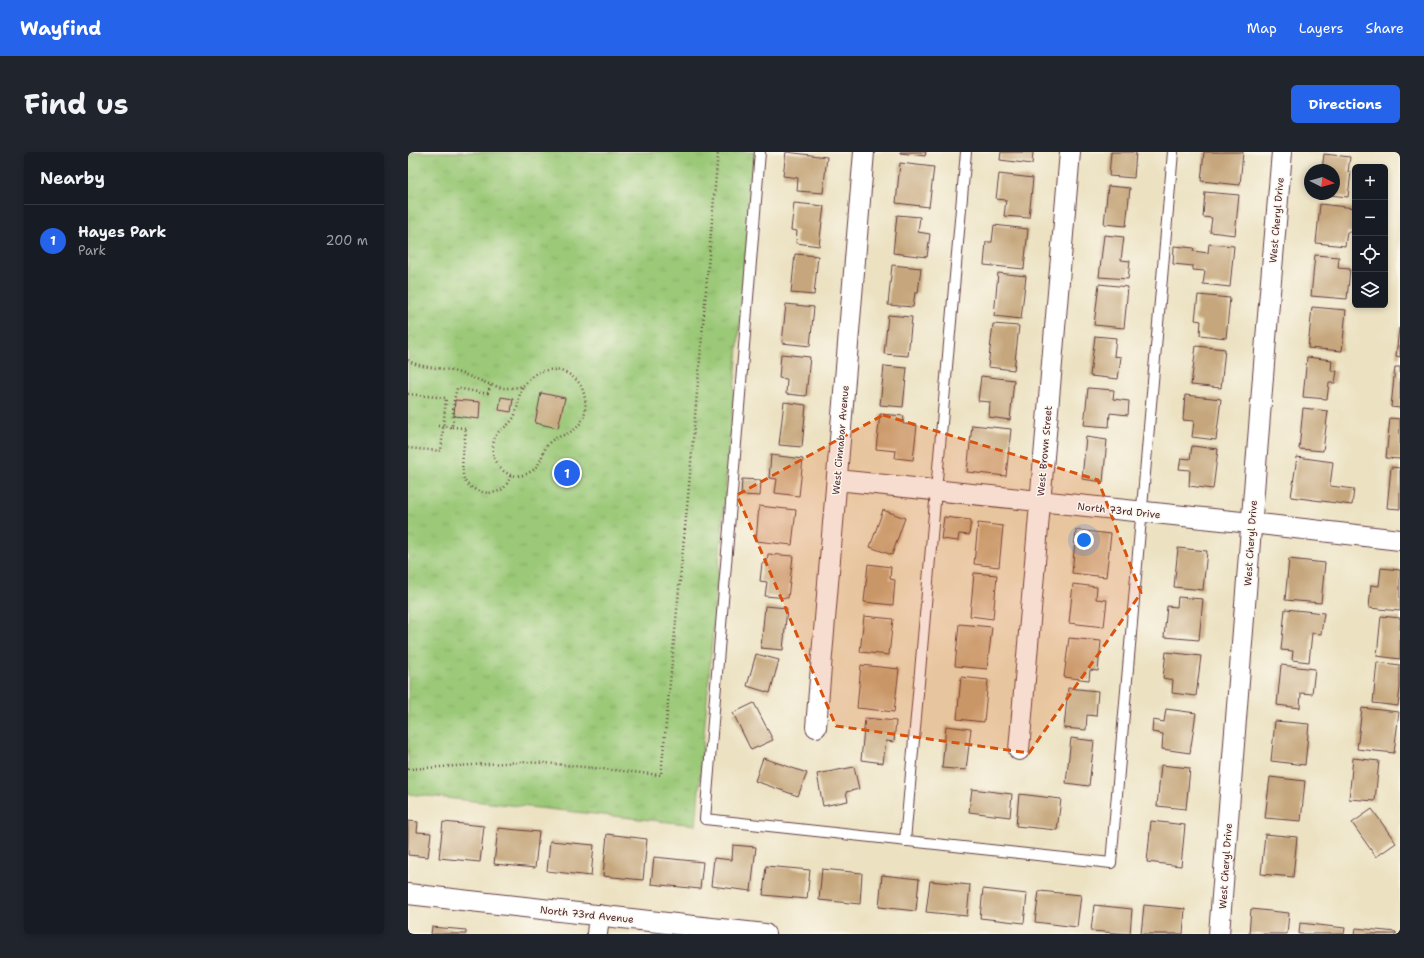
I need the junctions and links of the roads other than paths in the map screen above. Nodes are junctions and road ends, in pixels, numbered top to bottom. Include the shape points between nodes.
1 (760, 152) edge
2 (864, 152) edge
3 (966, 152) edge
4 (1070, 152) edge
5 (1174, 152) edge
6 (1282, 152) edge
7 (837, 480) junction
8 (936, 490) junction
9 (1040, 502) junction
10 (1142, 512) junction
11 (1251, 523) junction
12 (1400, 540) edge
13 (816, 727) dead end
14 (1019, 750) dead end
15 (905, 841) junction
16 (408, 894) edge
17 (598, 925) edge
18 (765, 934) edge
19 (1220, 934) edge

1 - 15 lane via 705,819
2 - 7 street, West Cinnabar Avenue
3 - 8 lane
4 - 9 street, West Brown Street
5 - 10 lane
6 - 11 street, West Cheryl Drive
7 - 8 street, North 73rd Drive
7 - 13 street, West Cinnabar Avenue
8 - 9 street, North 73rd Drive
8 - 15 lane
9 - 10 street, North 73rd Drive
9 - 14 street, West Brown Street
10 - 11 street, North 73rd Drive
10 - 15 lane via 1111,863
11 - 12 street, North 73rd Drive
11 - 19 street, West Cheryl Drive
16 - 17 street, North 73rd Avenue
17 - 18 street, North 73rd Avenue

